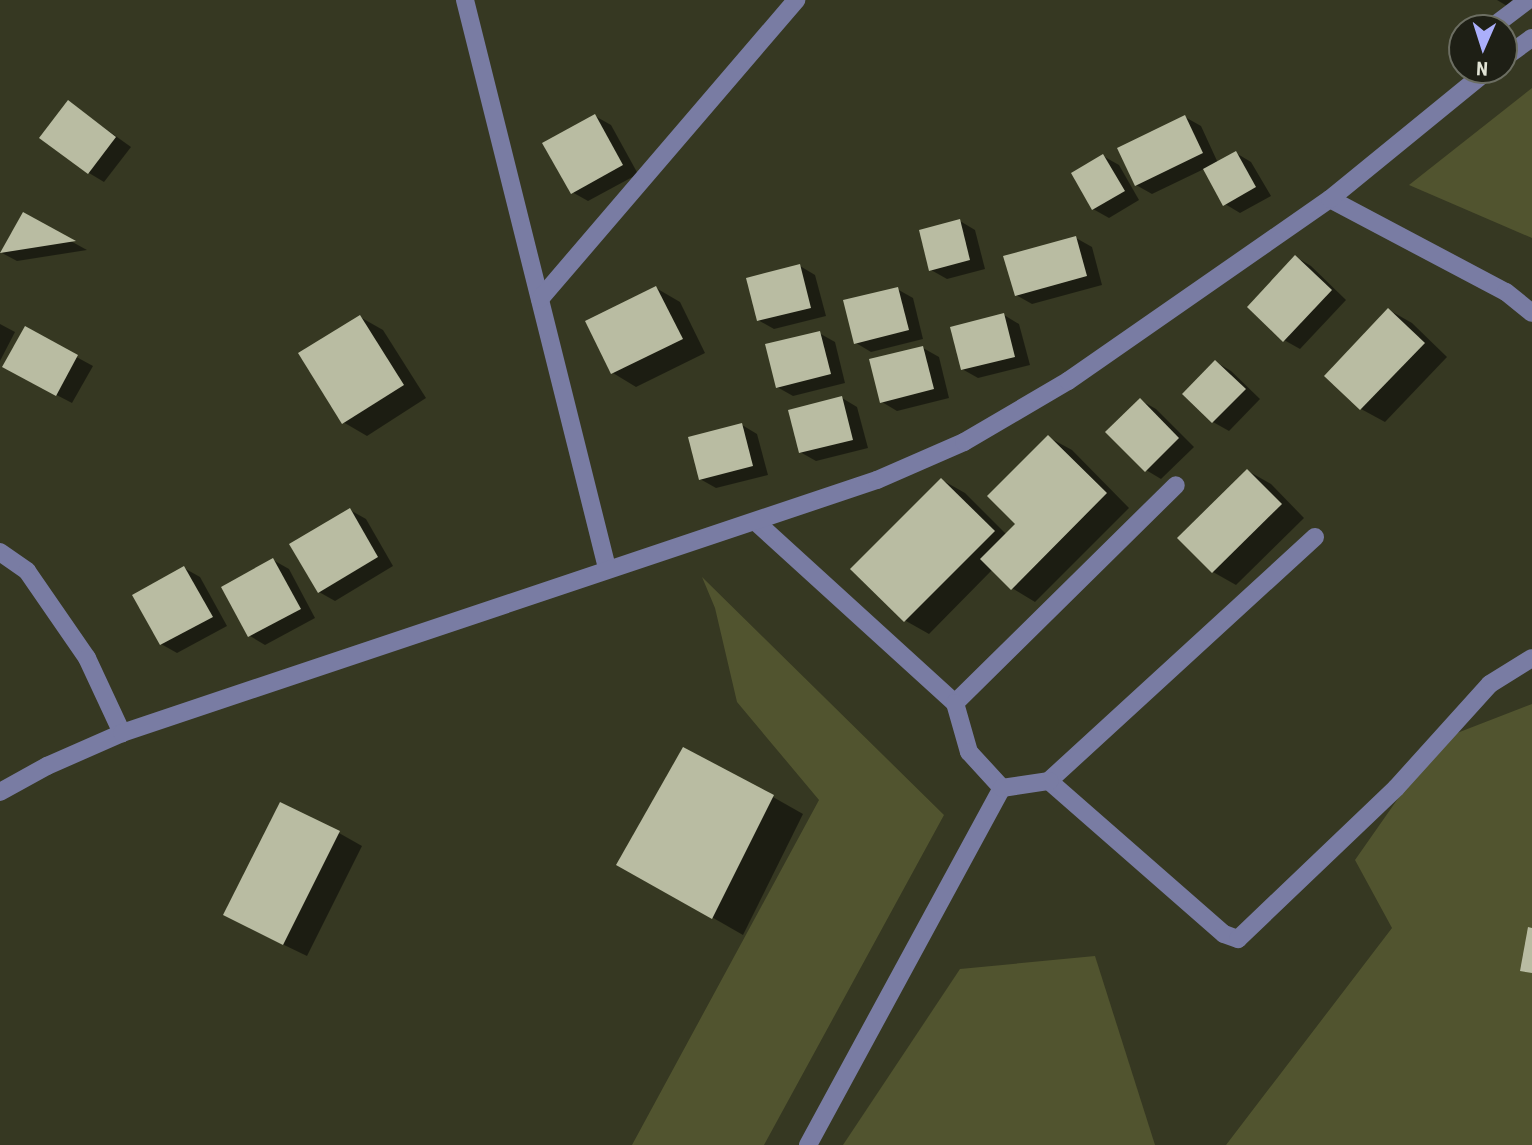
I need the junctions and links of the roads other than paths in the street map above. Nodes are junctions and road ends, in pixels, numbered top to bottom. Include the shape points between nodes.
1 (465, 0) edge
2 (796, 0) edge
3 (1528, 0) edge
4 (1510, 14) edge
5 (1467, 84) edge
6 (1330, 199) junction
7 (540, 299) junction
8 (1532, 313) edge
9 (1176, 485) dead end
10 (756, 522) junction
11 (1315, 537) dead end
12 (0, 552) edge
13 (607, 568) junction
14 (1532, 658) edge
15 (955, 703) junction
16 (122, 733) junction
17 (1049, 781) junction
18 (1002, 788) junction
19 (0, 792) edge
20 (808, 1145) edge

1 - 7 street
2 - 7 street
3 - 4 street
5 - 6 street
6 - 8 street via 1506,292
6 - 10 street via 1068,381 964,442 877,480
7 - 13 street
9 - 15 street
10 - 13 street
10 - 15 street
11 - 17 street
12 - 16 street via 27,571 87,658
13 - 16 street
14 - 17 street via 1490,684 1396,788 1238,939 1224,934
15 - 18 street via 968,752
16 - 19 street
17 - 18 street
18 - 20 street

